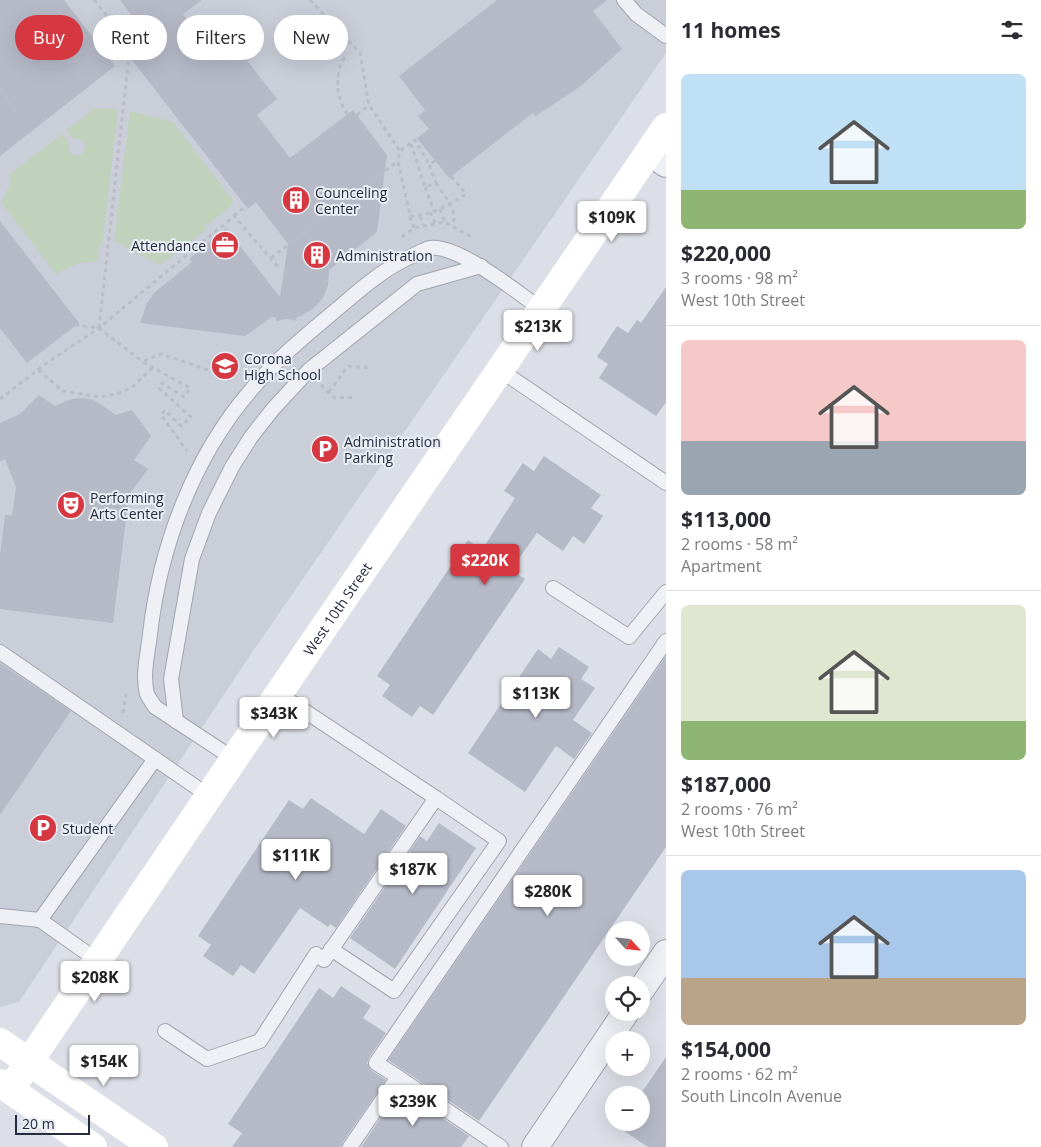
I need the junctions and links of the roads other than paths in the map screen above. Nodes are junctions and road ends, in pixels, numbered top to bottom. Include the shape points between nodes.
1 (624, 0) edge
2 (666, 36) edge
3 (666, 126) edge
4 (657, 158) edge
5 (481, 266) junction
6 (541, 309) junction
7 (500, 370) junction
8 (666, 483) edge
9 (553, 588) dead end
10 (666, 592) edge
11 (666, 641) edge
12 (0, 652) edge
13 (279, 694) junction
14 (176, 722) junction
15 (155, 759) junction
16 (234, 759) junction
17 (209, 796) junction
18 (436, 798) junction
19 (0, 916) edge
20 (40, 920) junction
21 (331, 950) junction
22 (666, 953) edge
23 (98, 961) junction
24 (650, 977) edge
25 (620, 1021) edge
26 (165, 1031) dead end
27 (0, 1042) edge
28 (29, 1062) junction
29 (398, 1077) junction
30 (5, 1087) edge
31 (94, 1147) edge
32 (154, 1147) edge
33 (350, 1147) edge
34 (502, 1147) edge
35 (535, 1147) edge

1 - 2 lane via 636,14
3 - 4 main road, West 10th Street
4 - 6 main road, West 10th Street
5 - 6 lane
5 - 14 lane via 417,284 309,370 251,437 209,513 192,559 171,679
5 - 14 lane via 449,250 430,248 397,262 290,349 250,390 216,437 190,488 171,537 153,608 146,676 148,696 155,707
6 - 7 main road, West 10th Street
7 - 8 lane
7 - 13 main road, West 10th Street
9 - 10 lane via 629,637
11 - 29 lane via 376,1062
12 - 15 lane
13 - 16 main road, West 10th Street
13 - 18 lane
14 - 16 lane
15 - 17 lane
15 - 20 lane
16 - 17 main road, West 10th Street
17 - 23 main road, West 10th Street
18 - 21 lane
18 - 21 lane via 499,840 494,848 394,991
19 - 20 lane
20 - 23 lane
21 - 26 lane via 324,960 316,954 260,1041 207,1059
22 - 24 street
23 - 28 main road, West 10th Street
25 - 35 street
27 - 28 main road
28 - 30 main road, West 10th Street
28 - 32 main road
29 - 33 lane
29 - 34 lane
30 - 31 main road

